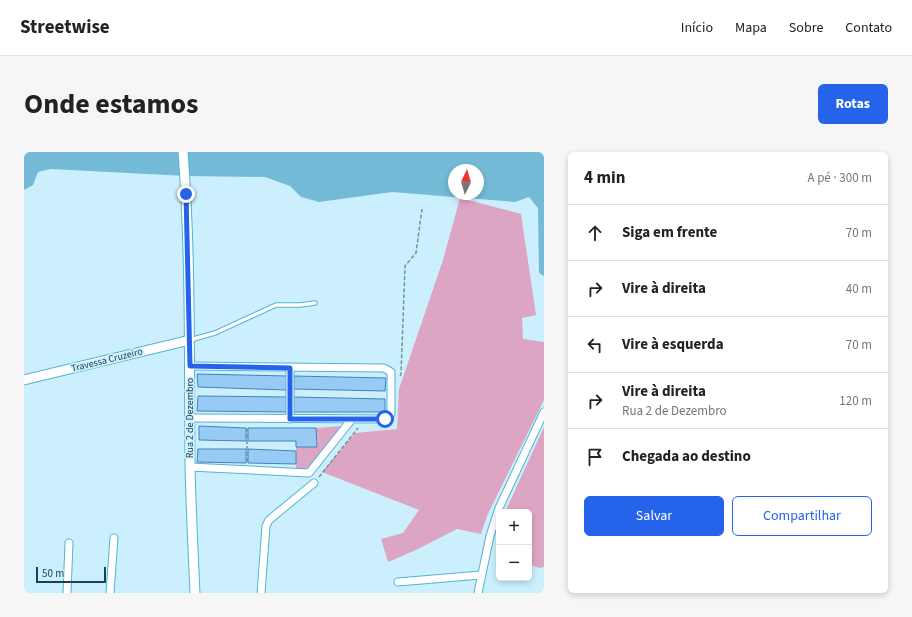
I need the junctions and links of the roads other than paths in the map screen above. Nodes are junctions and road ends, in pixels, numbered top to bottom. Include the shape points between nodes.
1 (183, 152) edge
2 (315, 303) dead end
3 (190, 340) junction
4 (190, 366) junction
5 (290, 368) junction
6 (24, 380) edge
7 (544, 412) edge
8 (190, 418) junction
9 (290, 419) junction
10 (352, 419) junction
11 (190, 467) junction
12 (314, 483) road end
13 (114, 538) dead end
14 (69, 543) dead end
15 (482, 575) junction
16 (398, 582) dead end
17 (67, 593) edge
18 (110, 593) edge
19 (195, 593) edge
20 (261, 593) edge
21 (478, 593) edge

1 - 3 street, Rua 2 de Dezembro
2 - 3 lane via 276,305 215,333
3 - 4 street, Rua 2 de Dezembro
3 - 6 street, Travessa Cruzeiro
4 - 5 street
4 - 8 street, Rua 2 de Dezembro
5 - 9 street
5 - 10 street via 384,368 391,372 389,418
7 - 15 street via 499,508
8 - 9 street
8 - 11 street, Rua 2 de Dezembro
9 - 10 street
10 - 11 street via 309,473
11 - 19 street, Rua 2 de Dezembro
12 - 20 street via 269,520 266,526
13 - 18 street
14 - 17 street
15 - 16 street
15 - 21 street

